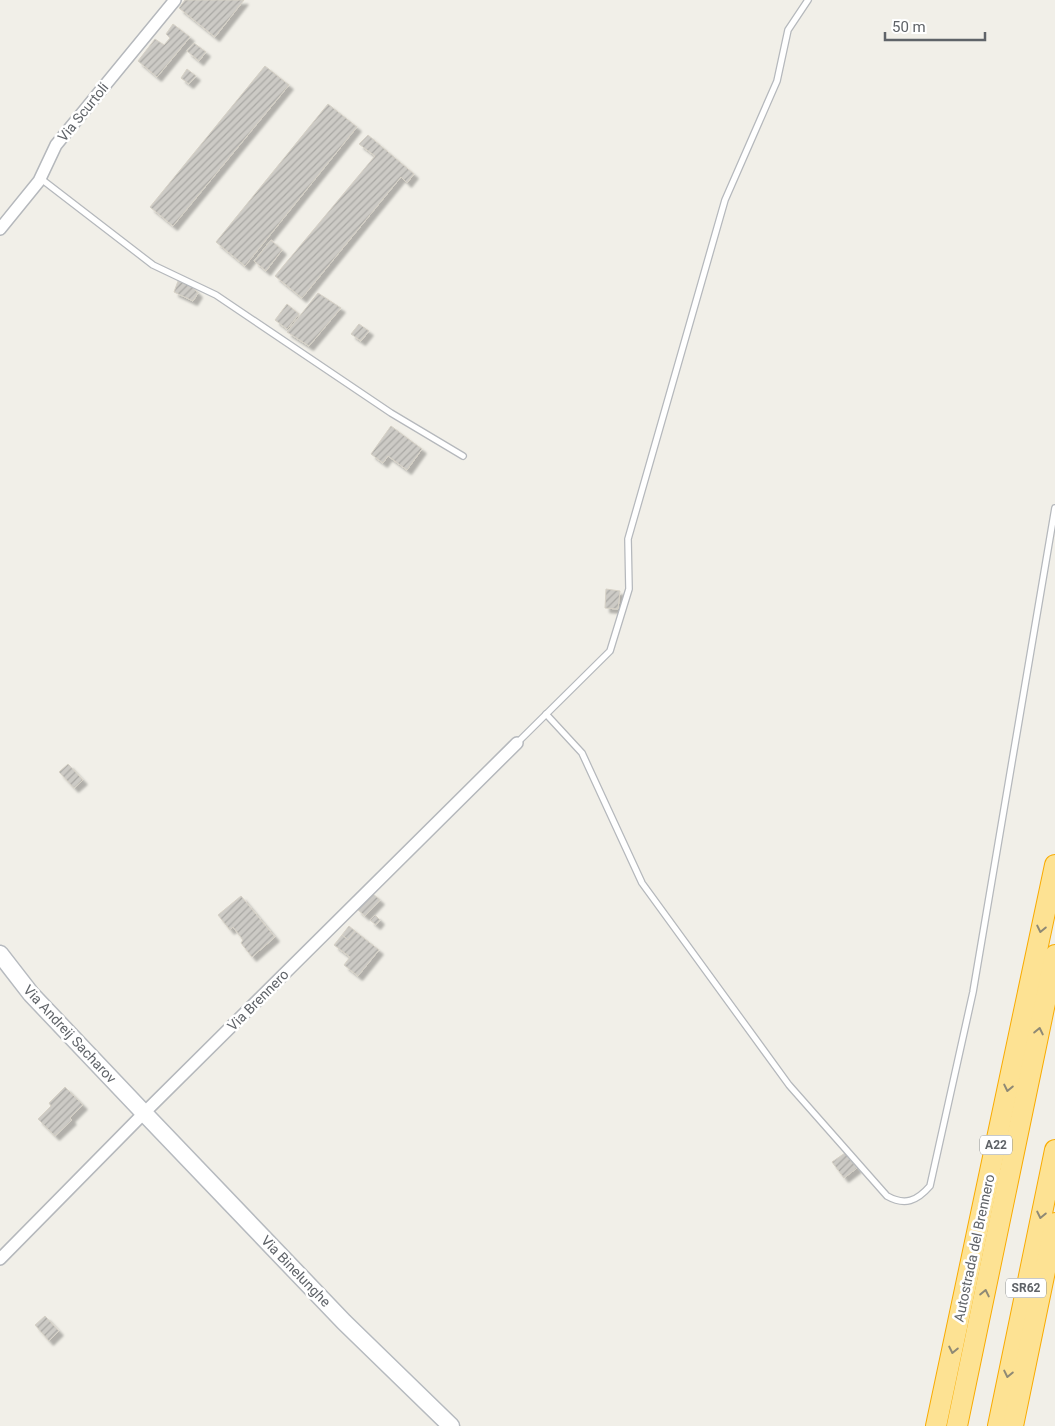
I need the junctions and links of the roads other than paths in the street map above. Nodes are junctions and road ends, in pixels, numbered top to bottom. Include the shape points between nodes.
1 (175, 0) edge
2 (808, 0) edge
3 (40, 178) junction
4 (0, 229) edge
5 (463, 456) dead end
6 (1055, 508) edge
7 (546, 714) junction
8 (517, 743) joint
9 (1055, 864) edge
10 (0, 954) edge
11 (1055, 955) edge
12 (144, 1112) junction
13 (1055, 1150) edge
14 (1055, 1223) edge
15 (0, 1258) edge
16 (450, 1426) edge
17 (936, 1426) edge
18 (957, 1426) edge
19 (998, 1426) edge
20 (1013, 1426) edge

1 - 3 street, Via Scurtoli via 56,145
2 - 7 lane via 788,30 777,81 725,200 628,539 629,589 610,651
3 - 4 street, Via Scurtoli
3 - 5 lane via 153,265 216,295 391,413
6 - 7 lane via 973,992 930,1186 914,1199 904,1202 887,1196 789,1085 642,883 582,753
7 - 8 lane
8 - 12 street, Via Brennero
9 -> 17 highway, Autostrada del Brennero / A22
10 - 12 street, Via Andreij Sacharov via 31,994
18 -> 11 highway, Autostrada del Brennero / A22
12 - 15 street, Via Brennero
12 - 16 street, Via Binelunghe via 344,1322
13 -> 19 highway, SR62
14 - 20 highway, SR62

